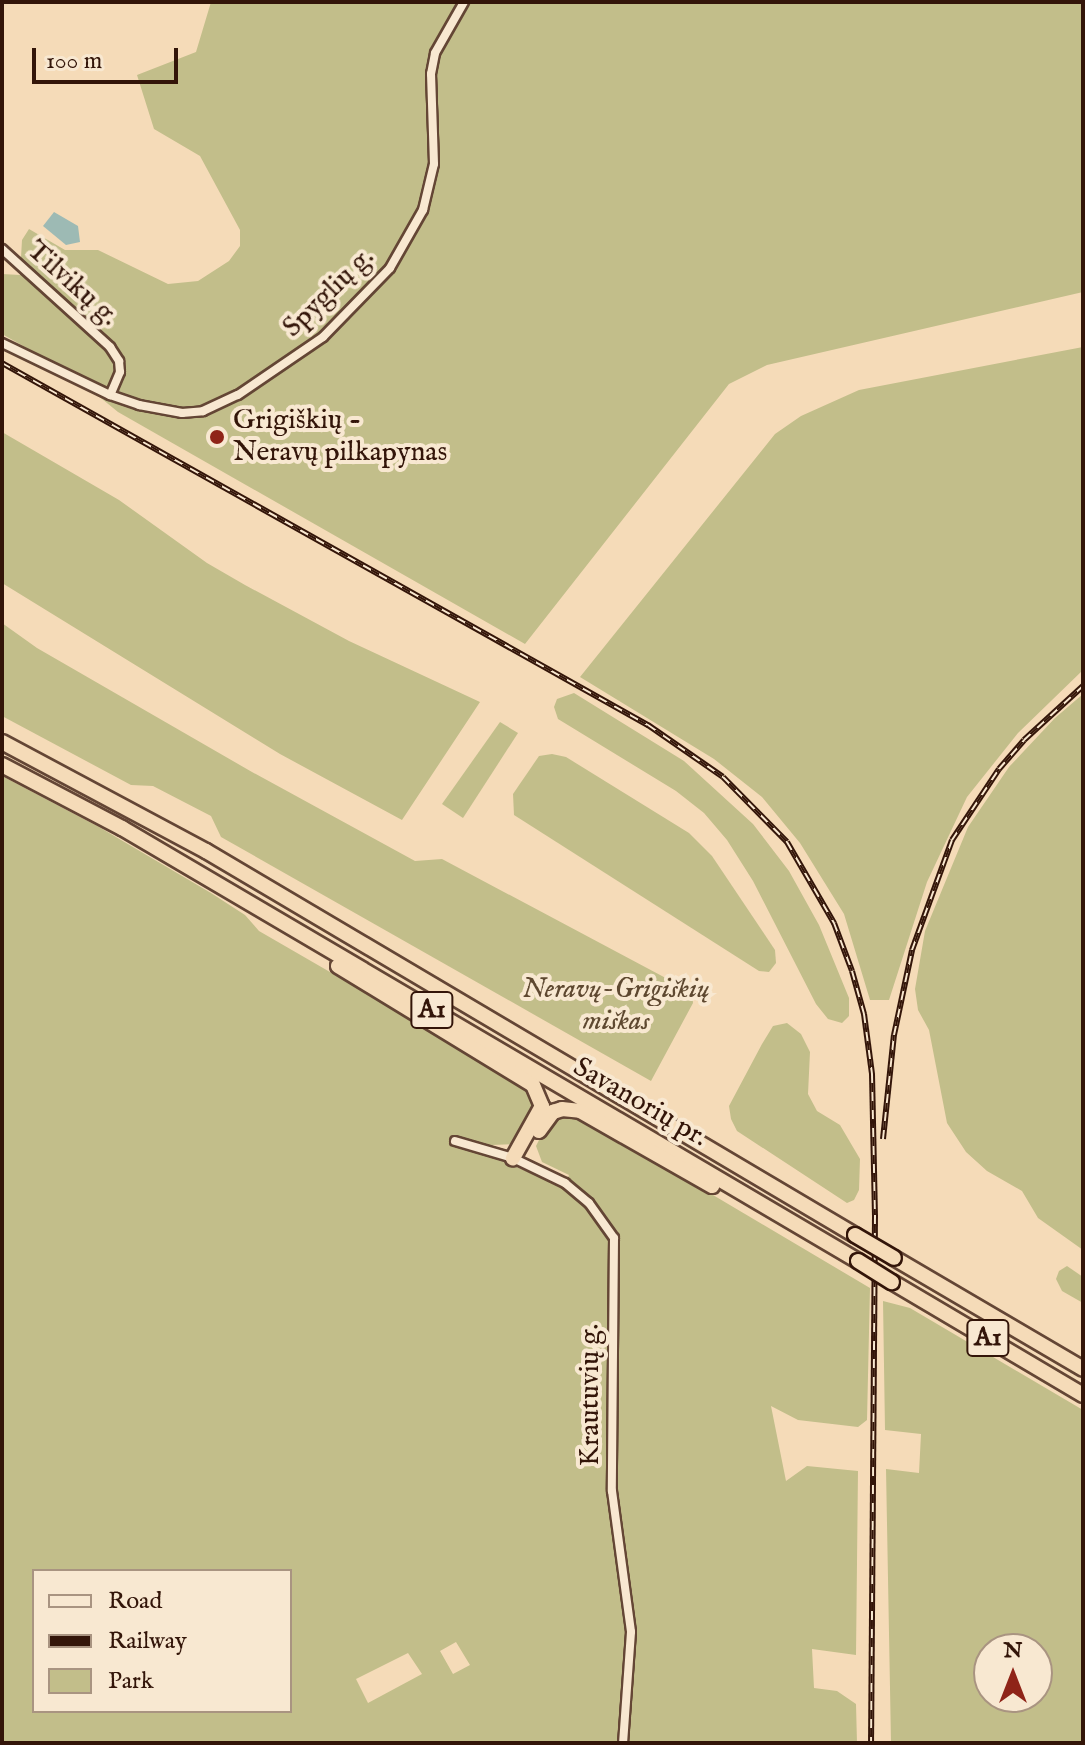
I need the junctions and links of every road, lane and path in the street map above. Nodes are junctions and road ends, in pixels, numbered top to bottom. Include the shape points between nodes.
1 (464, 2) edge
2 (2, 249) edge
3 (2, 343) edge
4 (110, 395) junction
5 (2, 742) edge
6 (2, 765) edge
7 (122, 828) junction
8 (455, 1141) dead end
9 (517, 1160) junction
10 (858, 1261) junction
11 (1083, 1369) edge
12 (1083, 1395) edge
13 (623, 1743) edge

1 - 4 street, Spyglių g. via 435,53 434,164 423,210 390,268 323,337 238,395 203,411 182,413
2 - 4 street, Tilvikų g. via 110,347 120,372
3 - 4 street, Spyglių g.
5 - 11 highway, Savanorių pr. / A1, bridge via 206,851
6 - 7 highway, Savanorių pr. / A1
7 - 9 highway via 533,1085 542,1106
7 - 10 highway, Savanorių pr. / A1
8 - 9 street, Krautuvių g.
9 - 10 highway via 553,1112 580,1111
9 - 13 street, Krautuvių g. via 565,1183 589,1203 614,1238 612,1491 631,1632
10 - 12 highway, Savanorių pr. / A1, bridge

